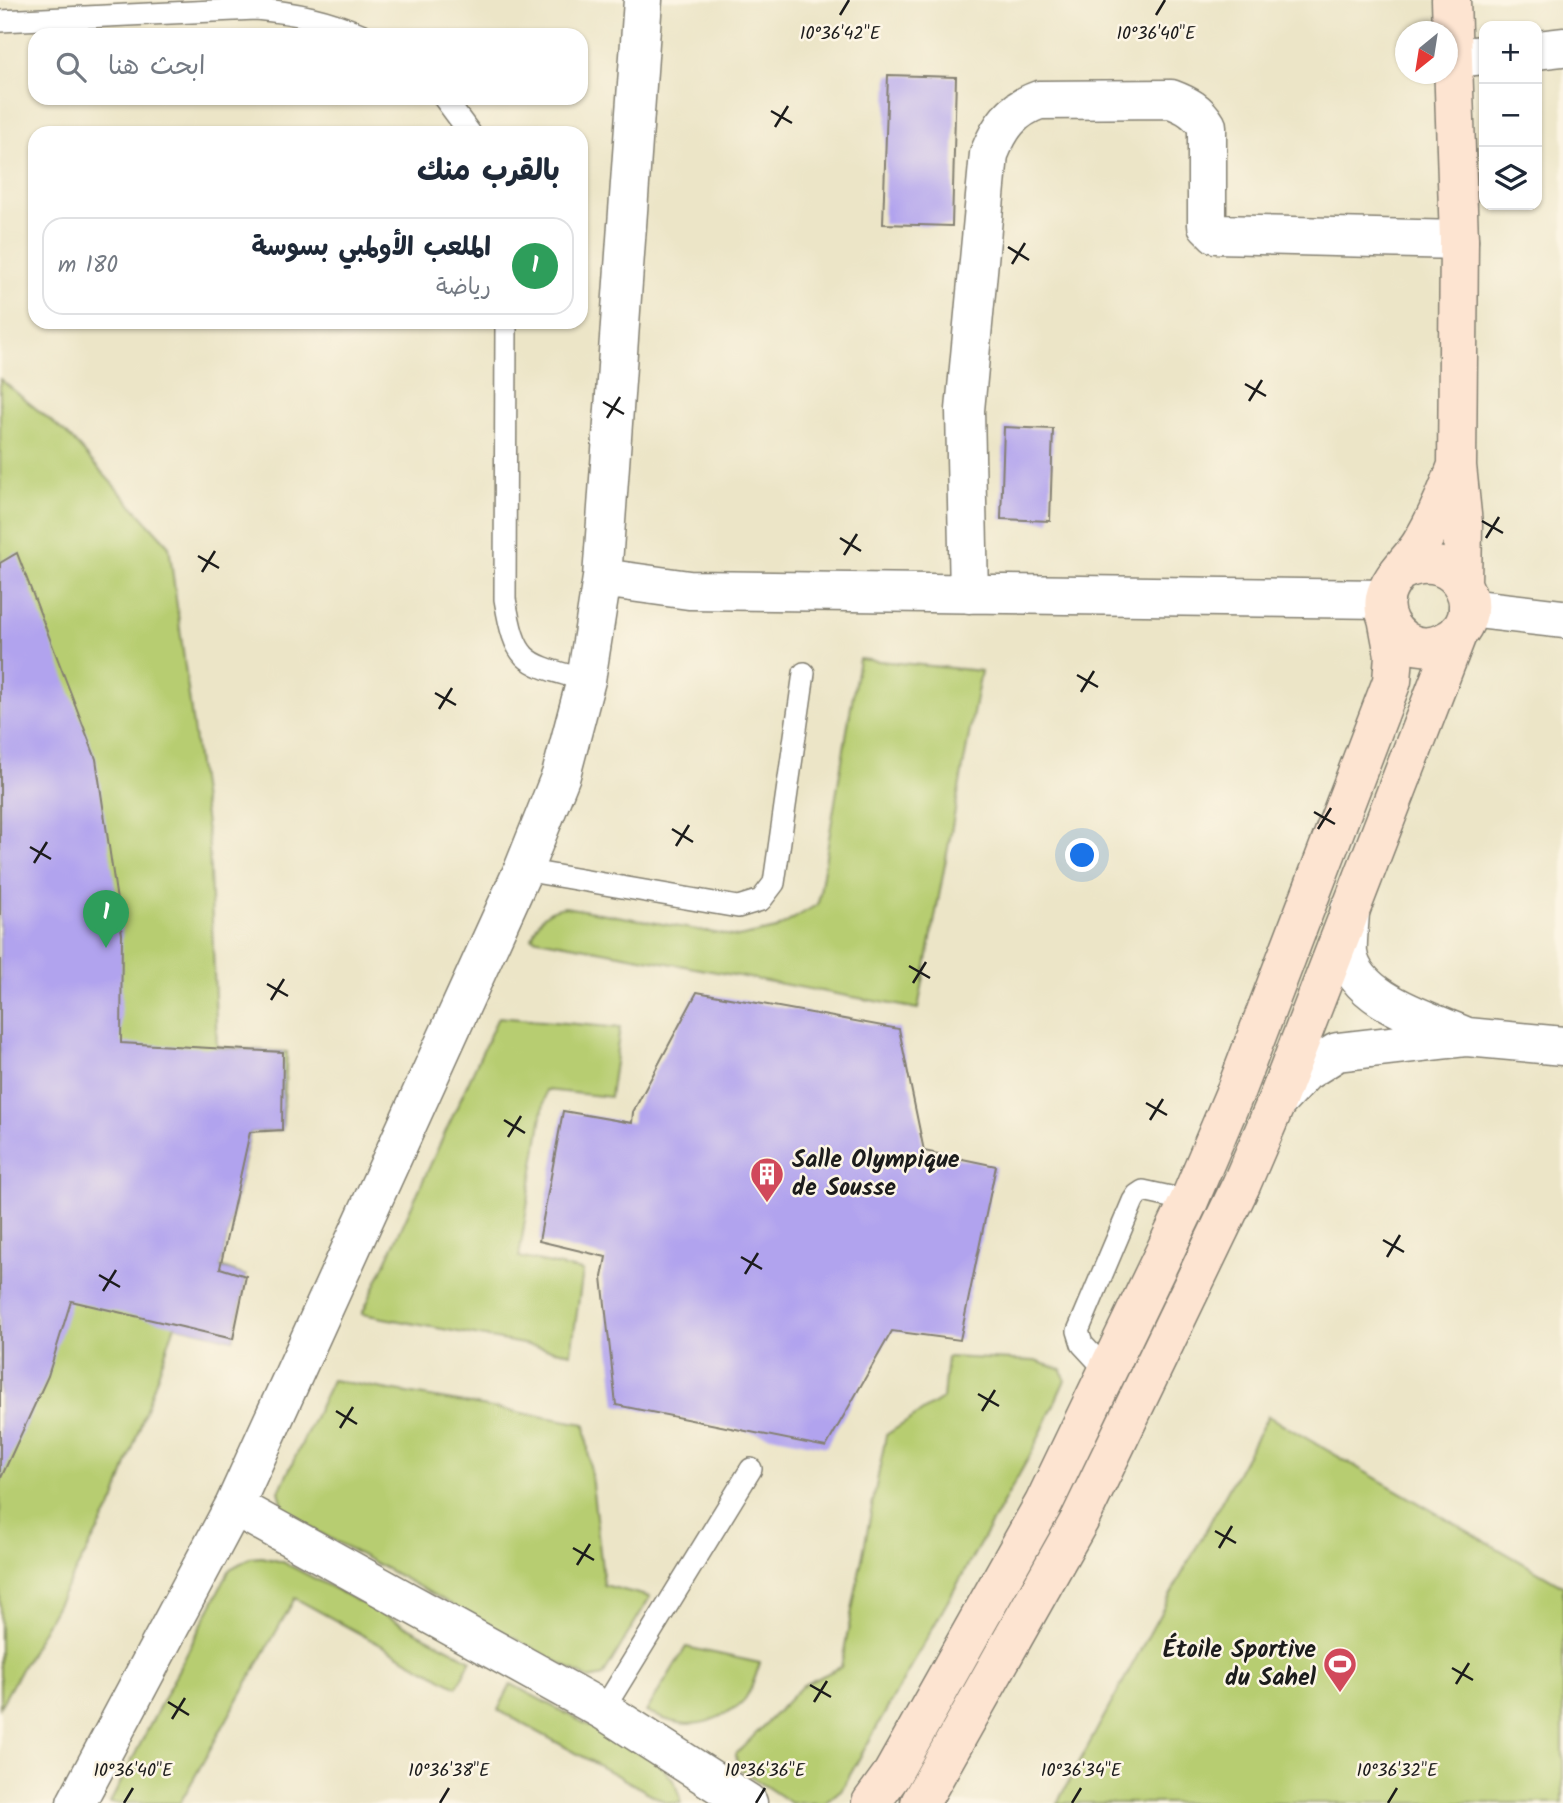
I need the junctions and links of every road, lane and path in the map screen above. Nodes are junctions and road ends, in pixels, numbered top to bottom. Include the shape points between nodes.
1 (643, 0) edge
2 (1451, 0) edge
3 (0, 21) edge
4 (346, 28) edge
5 (1563, 47) edge
6 (1542, 49) edge
7 (1469, 56) edge
8 (449, 105) edge
9 (465, 126) edge
10 (1459, 240) junction
11 (506, 329) edge
12 (1457, 466) junction
13 (602, 578) junction
14 (969, 594) junction
15 (1392, 598) junction
16 (1463, 608) junction
17 (1563, 619) edge
18 (804, 673) dead end
19 (586, 680) junction
20 (523, 870) junction
21 (1350, 909) junction
22 (1467, 1037) junction
23 (1563, 1046) edge
24 (1276, 1103) junction
25 (1189, 1201) junction
26 (1107, 1371) junction
27 (751, 1469) dead end
28 (234, 1506) junction
29 (603, 1710) junction
30 (730, 1798) edge
31 (76, 1803) edge
32 (871, 1803) edge
33 (920, 1803) edge

1 - 13 street
2 - 7 main road
3 - 4 lane via 257,9 295,12
5 - 6 street
7 - 10 main road
8 - 9 lane
10 - 12 main road
10 - 14 street via 1216,234 1207,225 1207,126 1186,104 1171,99 1040,100 1024,105 998,131 989,154 965,410
11 - 19 lane via 505,599 512,636 524,657 543,668
12 - 15 main road via 1434,521
12 - 16 main road via 1463,524
13 - 14 street via 690,590
13 - 19 street
14 - 15 street
15 - 16 main road via 1414,565 1427,563 1453,573
15 - 16 main road via 1396,634 1421,646 1448,641
15 - 25 main road via 1392,681
16 - 17 street
16 - 21 main road
18 - 20 lane via 774,883 761,900 738,907
19 - 20 street via 561,775
20 - 28 street
21 - 22 street via 1348,953 1354,972 1371,992
21 - 24 main road
22 - 23 street
22 - 24 street via 1337,1052 1305,1072
24 - 33 main road via 1079,1521
25 - 26 main road
25 - 26 lane via 1143,1191 1133,1201 1078,1331 1082,1344
26 - 32 main road via 1044,1503 892,1774
27 - 29 lane
28 - 29 street
28 - 31 street
29 - 30 street

